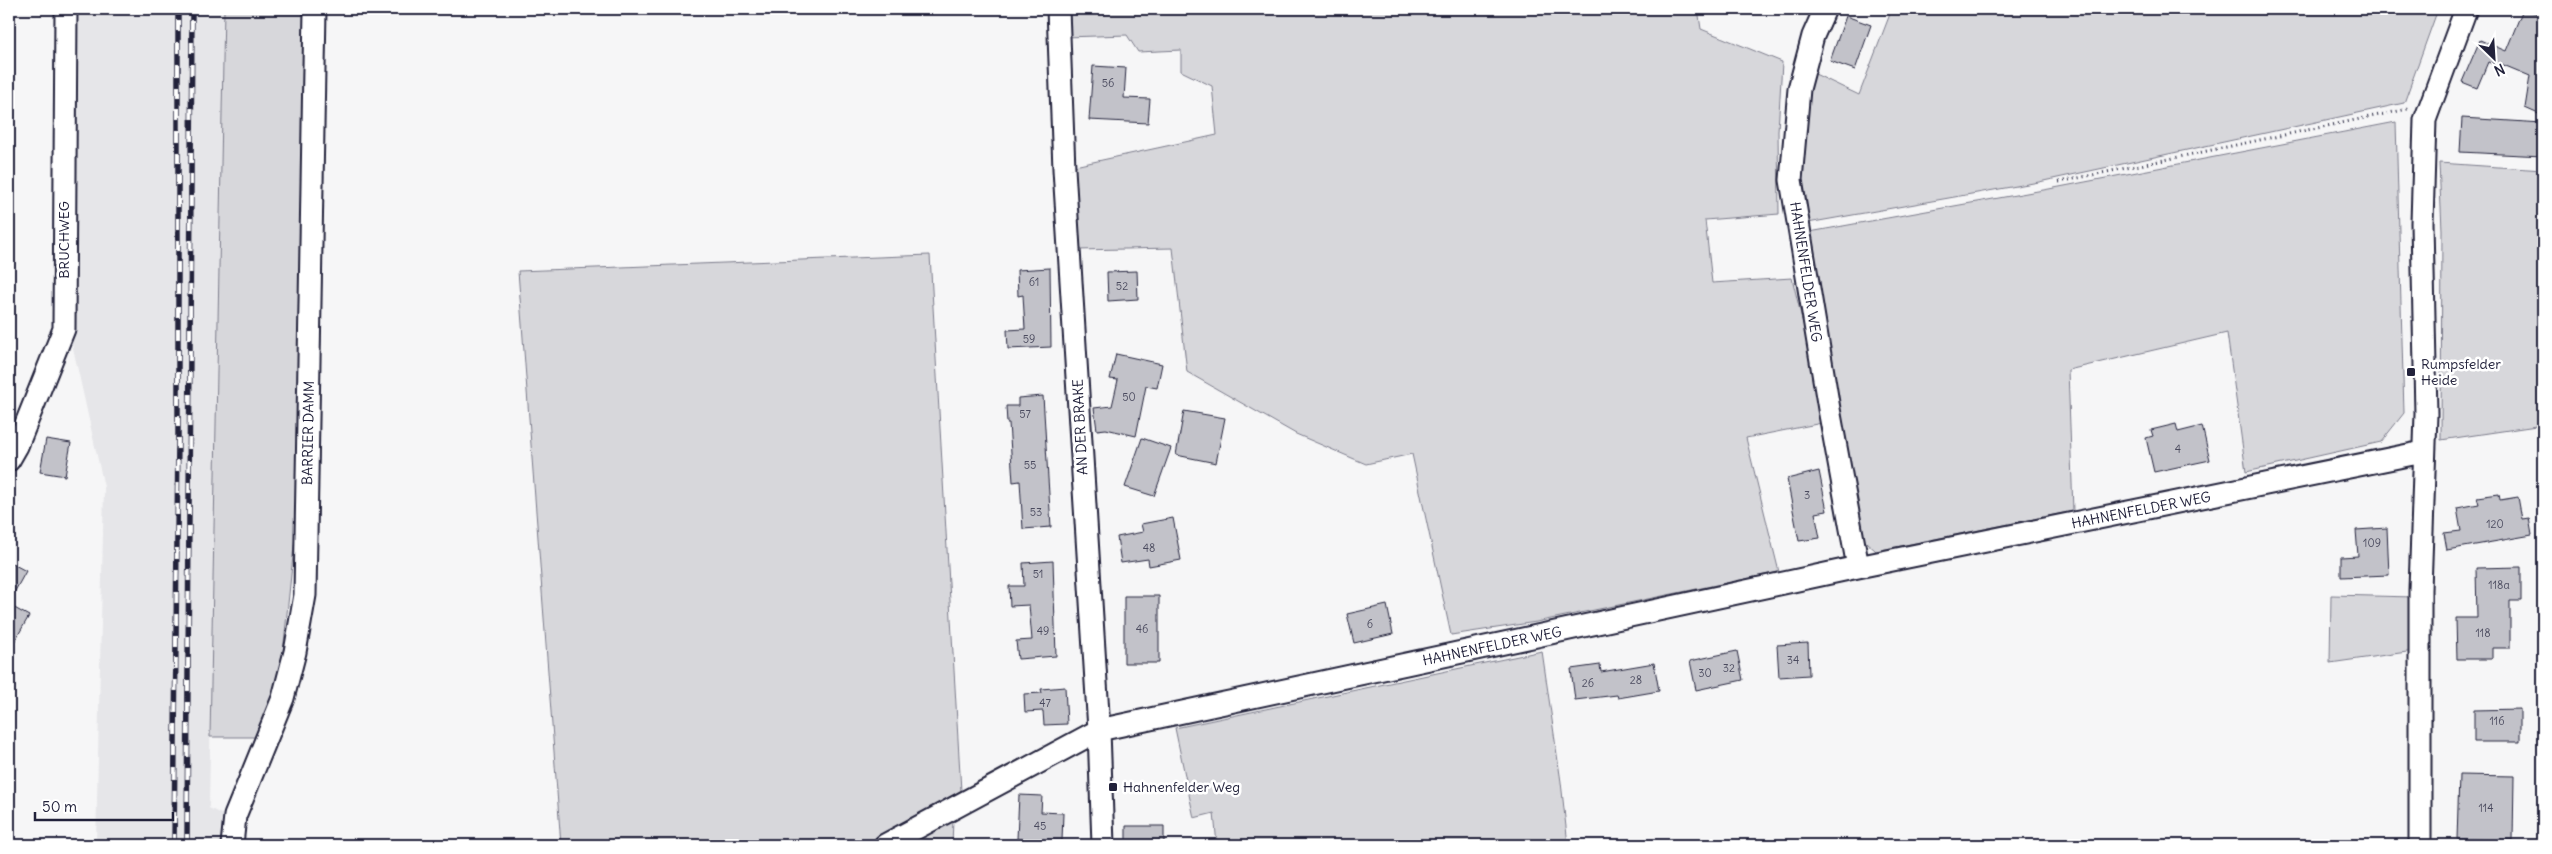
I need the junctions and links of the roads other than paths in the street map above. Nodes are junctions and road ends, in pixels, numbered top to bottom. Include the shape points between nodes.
1 (66, 9) edge
2 (315, 9) edge
3 (1058, 9) edge
4 (1825, 9) edge
5 (2466, 9) edge
6 (2423, 452) junction
7 (9, 460) edge
8 (1858, 567) junction
9 (1099, 730) junction
10 (232, 845) edge
11 (885, 845) edge
12 (1103, 845) edge
13 (2420, 845) edge

1 - 7 street, BRUCHWEG via 64,329
2 - 10 street, BARRIER DAMM via 305,595 284,698 235,816
3 - 9 street, AN DER BRAKE via 1064,170
4 - 8 street, HAHNENFELDER WEG via 1813,36 1799,89 1792,180
5 - 6 street via 2425,120 2422,223 2426,414
6 - 8 street, HAHNENFELDER WEG
6 - 13 street
8 - 9 street, HAHNENFELDER WEG
9 - 11 street, HAHNENFELDER WEG
9 - 12 street, AN DER BRAKE

